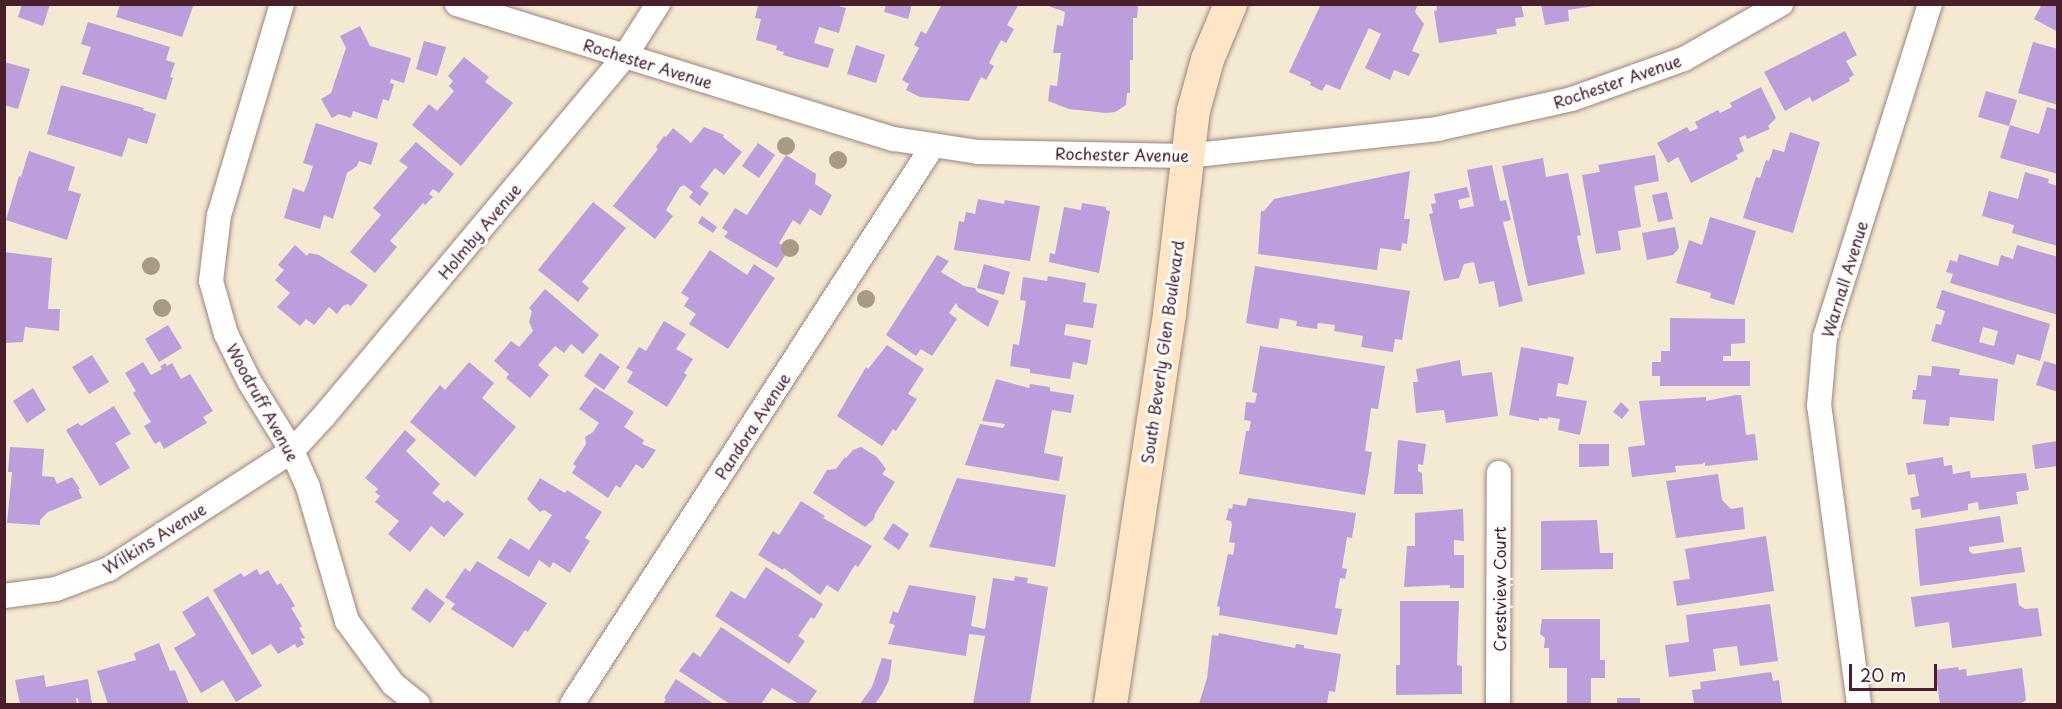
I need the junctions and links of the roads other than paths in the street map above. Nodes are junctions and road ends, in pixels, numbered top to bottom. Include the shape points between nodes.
1 (282, 4) edge
2 (457, 4) edge
3 (658, 4) edge
4 (1230, 4) edge
5 (1781, 4) edge
6 (1930, 4) edge
7 (625, 56) junction
8 (932, 147) junction
9 (1186, 156) junction
10 (292, 451) junction
11 (1499, 473) dead end
12 (4, 596) edge
13 (418, 705) edge
14 (572, 705) edge
15 (1110, 705) edge
16 (1498, 705) edge
17 (1859, 705) edge

1 - 10 street, Woodruff Avenue via 219,215 211,281 226,334 249,381
2 - 7 street, Rochester Avenue
3 - 7 street, Holmby Avenue
4 - 9 main road, South Beverly Glen Boulevard via 1207,59
5 - 9 street, Rochester Avenue via 1684,59 1572,99 1437,129
6 - 17 street, Warnall Avenue via 1826,337 1819,406
7 - 8 street, Rochester Avenue via 894,139
7 - 10 street, Holmby Avenue
8 - 9 street, Rochester Avenue via 978,152
8 - 14 street, Pandora Avenue
9 - 15 main road, South Beverly Glen Boulevard via 1169,314
10 - 12 street, Wilkins Avenue via 109,569 56,589
10 - 13 street, Woodruff Avenue via 308,487 347,621 393,684
11 - 16 street, Crestview Court

